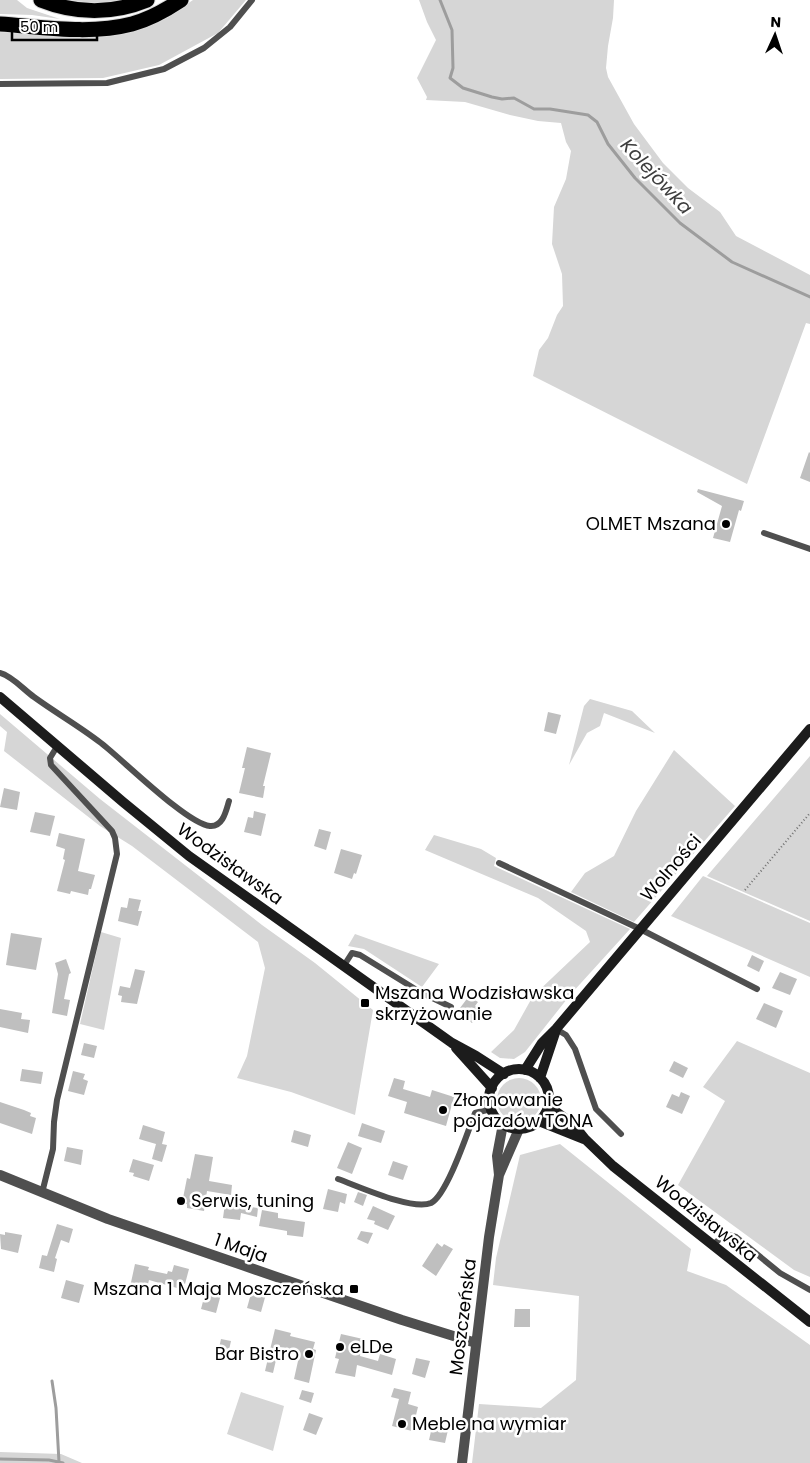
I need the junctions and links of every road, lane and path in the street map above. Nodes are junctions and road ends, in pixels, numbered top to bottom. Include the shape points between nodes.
1 (42, 0) edge
2 (147, 0) edge
3 (180, 0) edge
4 (252, 0) edge
5 (0, 24) edge
6 (0, 84) edge
7 (764, 533) dead end
8 (810, 548) edge
9 (0, 673) edge
10 (0, 697) edge
11 (810, 729) edge
12 (58, 745) junction
13 (229, 801) dead end
14 (810, 813) edge
15 (499, 863) dead end
16 (745, 890) dead end
17 (640, 929) junction
18 (344, 967) junction
19 (757, 989) dead end
20 (451, 1007) dead end
21 (556, 1029) junction
22 (452, 1043) junction
23 (525, 1070) junction
24 (504, 1074) junction
25 (540, 1078) junction
26 (492, 1088) junction
27 (548, 1106) junction
28 (491, 1109) junction
29 (539, 1121) junction
30 (504, 1124) junction
31 (519, 1129) junction
32 (621, 1134) dead end
33 (585, 1139) junction
34 (0, 1175) edge
35 (499, 1176) junction
36 (338, 1179) dead end
37 (42, 1193) junction
38 (713, 1246) junction
39 (810, 1290) edge
40 (810, 1322) edge
41 (476, 1343) junction
42 (462, 1463) edge

1 - 2 highway via 57,6 94,10 129,7
3 - 5 highway via 164,12 132,24 75,29
4 - 6 lane via 230,26 204,48 164,69 107,83
7 - 8 lane
9 - 13 lane via 100,742 196,821 214,826 225,814
10 - 12 main road, Wodzisławska
11 - 17 main road, Wolności
12 - 18 main road, Wodzisławska via 189,856
12 - 37 lane via 50,758 51,765 112,831 117,854 57,1100 53,1148
14 - 16 path
15 - 17 lane
17 - 19 lane
17 - 21 main road, Wolności
18 - 20 lane via 352,953 360,955
18 - 22 main road, Wodzisławska
21 - 23 main road, Wolności via 542,1043
21 - 25 main road, Wolności
21 - 32 lane via 566,1035 575,1048 596,1109
22 - 24 main road, Wodzisławska
22 - 26 main road, Wodzisławska
23 - 24 main road
23 - 25 main road
24 - 26 main road
25 - 27 main road via 547,1090
26 - 28 main road
27 - 29 main road
27 - 33 main road, Wodzisławska via 573,1124
28 - 30 main road
28 - 36 lane via 476,1113 449,1180 431,1203 405,1202
29 - 31 main road
29 - 33 main road, Wodzisławska
30 - 31 main road
30 - 35 street, Moszczeńska via 497,1156
31 - 35 street, Moszczeńska
33 - 38 main road, Wodzisławska via 613,1166
34 - 37 street, 1 Maja
35 - 41 street, Moszczeńska
37 - 41 street, 1 Maja via 108,1219
38 - 39 lane via 725,1234 736,1237 780,1274
38 - 40 main road, Wodzisławska
41 - 42 street, Moszczeńska

